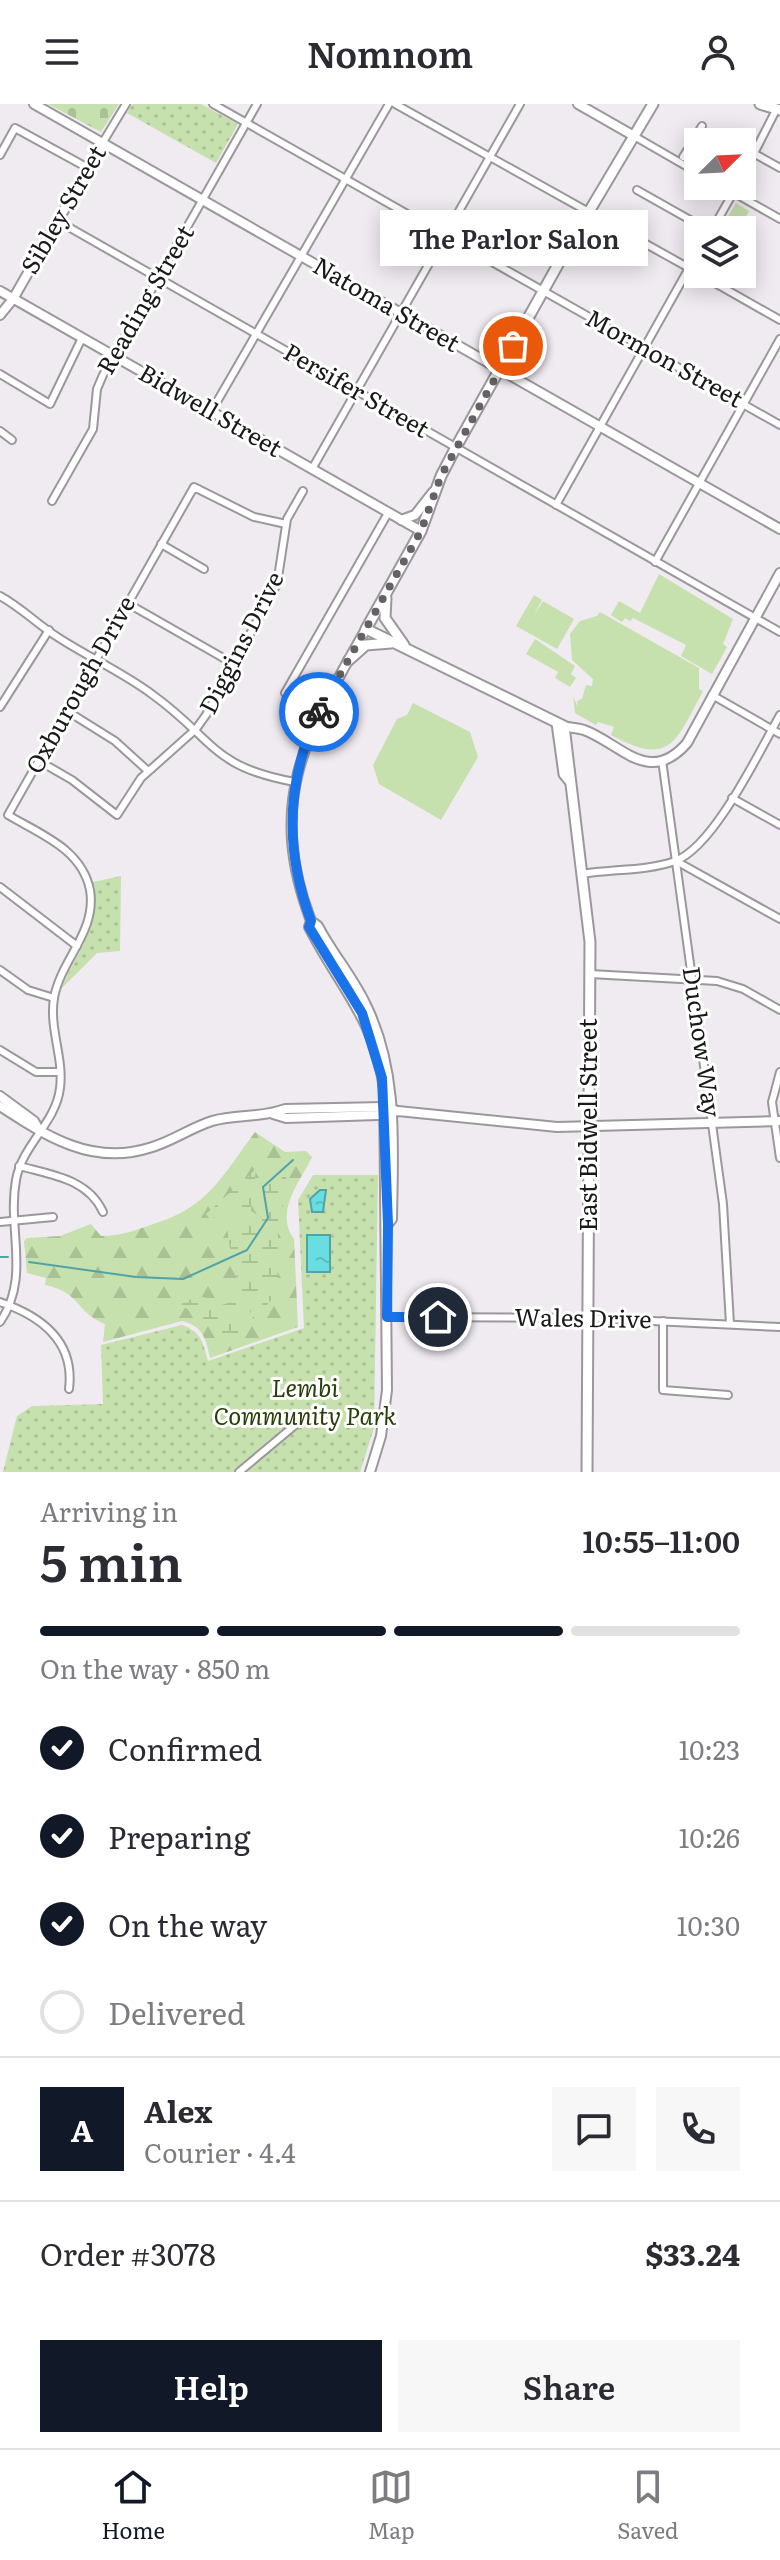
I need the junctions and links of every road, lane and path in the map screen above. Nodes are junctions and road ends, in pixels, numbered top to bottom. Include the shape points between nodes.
1 (34, 104) edge
2 (126, 104) edge
3 (213, 104) edge
4 (257, 104) edge
5 (389, 104) edge
6 (395, 104) edge
7 (520, 104) edge
8 (578, 104) edge
9 (653, 104) edge
10 (760, 104) edge
11 (778, 110) edge
12 (247, 123) junction
13 (702, 126) dead end
14 (634, 136) junction
15 (103, 142) junction
16 (756, 152) edge
17 (0, 155) edge
18 (756, 155) edge
19 (683, 157) dead end
20 (490, 158) junction
21 (684, 165) edge
22 (88, 168) junction
23 (780, 168) edge
24 (346, 179) junction
25 (637, 190) dead end
26 (203, 199) junction
27 (752, 200) edge
28 (588, 212) junction
29 (684, 216) edge
30 (780, 219) edge
31 (58, 221) junction
32 (446, 236) junction
33 (302, 257) junction
34 (684, 265) edge
35 (684, 274) edge
36 (158, 279) junction
37 (724, 288) edge
38 (0, 291) edge
39 (543, 292) junction
40 (13, 299) junction
41 (401, 314) junction
42 (0, 315) edge
43 (780, 320) edge
44 (257, 336) junction
45 (82, 338) junction
46 (780, 339) edge
47 (644, 349) junction
48 (114, 356) junction
49 (501, 369) junction
50 (0, 374) edge
51 (357, 392) junction
52 (743, 403) junction
53 (211, 412) junction
54 (780, 425) edge
55 (600, 427) junction
56 (0, 431) edge
57 (12, 440) dead end
58 (456, 447) junction
59 (312, 469) junction
60 (699, 483) junction
61 (436, 488) junction
62 (303, 491) dead end
63 (52, 501) dead end
64 (556, 505) junction
65 (388, 513) junction
66 (401, 520) junction
67 (286, 524) junction
68 (780, 529) edge
69 (421, 531) junction
70 (161, 544) junction
71 (655, 562) junction
72 (204, 569) dead end
73 (780, 573) edge
74 (391, 584) junction
75 (3, 597) edge
76 (127, 603) junction
77 (0, 609) edge
78 (755, 618) junction
79 (366, 629) junction
80 (49, 630) junction
81 (780, 632) edge
82 (394, 643) junction
83 (417, 654) junction
84 (96, 659) junction
85 (348, 661) junction
86 (232, 663) junction
87 (285, 693) dead end
88 (712, 695) junction
89 (0, 707) edge
90 (67, 711) junction
91 (780, 715) edge
92 (561, 725) junction
93 (772, 729) junction
94 (194, 731) junction
95 (780, 734) edge
96 (662, 760) junction
97 (39, 761) junction
98 (147, 770) junction
99 (295, 782) junction
100 (732, 798) junction
101 (780, 825) edge
102 (676, 861) junction
103 (582, 874) junction
104 (0, 887) edge
105 (780, 919) edge
106 (311, 921) junction
107 (315, 938) junction
108 (77, 946) junction
109 (0, 970) edge
110 (344, 970) junction
111 (590, 974) junction
112 (692, 980) junction
113 (54, 998) junction
114 (780, 1010) edge
115 (0, 1050) edge
116 (60, 1072) junction
117 (780, 1072) edge
118 (0, 1096) edge
119 (0, 1106) edge
120 (314, 1109) junction
121 (390, 1111) junction
122 (273, 1114) junction
123 (286, 1118) junction
124 (777, 1121) edge
125 (712, 1123) junction
126 (589, 1125) junction
127 (40, 1130) junction
128 (780, 1158) edge
129 (19, 1166) junction
130 (103, 1212) dead end
131 (53, 1217) dead end
132 (15, 1220) junction
133 (0, 1222) edge
134 (0, 1302) edge
135 (10, 1305) junction
136 (387, 1317) junction
137 (588, 1318) junction
138 (663, 1321) junction
139 (0, 1322) edge
140 (730, 1324) junction
141 (780, 1327) edge
142 (69, 1389) dead end
143 (728, 1395) dead end
144 (306, 1416) dead end
145 (239, 1472) edge
146 (370, 1472) edge
147 (587, 1472) edge

1 - 15 street, Natoma Street
2 - 15 street, Sibley Street
3 - 12 street, Mormon Street
4 - 12 street, Reading Street
5 - 24 street
6 - 20 street
7 - 20 street
8 - 14 street
9 - 14 main road
10 - 11 main road
11 - 16 street
12 - 24 street, Mormon Street
12 - 26 street, Reading Street
13 - 19 street
14 - 21 street
14 - 28 main road
15 - 22 street, Sibley Street
15 - 26 street, Natoma Street
17 - 22 street via 15,128
18 - 23 street
20 - 28 street
20 - 32 street
22 - 31 street, Sibley Street
24 - 32 street, Mormon Street
24 - 33 street
25 - 29 street
26 - 33 street, Natoma Street
26 - 36 street, Reading Street
27 - 30 street
28 - 34 street
28 - 39 main road
31 - 36 street, Persifer Street
31 - 40 street, Sibley Street
32 - 39 street, Mormon Street
32 - 41 street
33 - 41 street, Natoma Street
33 - 44 street
35 - 47 street
36 - 44 street, Persifer Street
36 - 48 street, Reading Street
37 - 43 street
38 - 40 street, Bidwell Street
39 - 47 street, Mormon Street
39 - 49 main road
40 - 42 street, Sibley Street
40 - 45 street, Bidwell Street
41 - 49 street, Natoma Street
41 - 51 street
44 - 51 street, Persifer Street
44 - 53 street
45 - 48 street, Bidwell Street
45 - 50 street via 50,404
46 - 52 street
47 - 52 street, Mormon Street
47 - 55 street
48 - 53 street, Bidwell Street
48 - 63 street, Reading Street via 97,389 93,429
49 - 55 street, Natoma Street
49 - 58 main road
51 - 58 street, Persifer Street
51 - 59 street
52 - 54 street, Mormon Street
52 - 60 street
53 - 59 street, Bidwell Street
55 - 60 street, Natoma Street
55 - 64 street
56 - 57 street
58 - 61 main road
58 - 64 street, Persifer Street
59 - 65 street, Bidwell Street
60 - 68 street, Natoma Street
60 - 71 street
61 - 66 street via 415,515
61 - 69 main road
62 - 67 street, Diggins Drive
64 - 71 street, Persifer Street
65 - 66 street, Bidwell Street
65 - 87 street
66 - 69 street, Bidwell Street
67 - 70 street, Oxburough Drive via 254,517 194,487
67 - 86 street, Diggins Drive via 280,577
69 - 74 main road
70 - 72 street
70 - 76 street, Oxburough Drive
71 - 78 street, Persifer Street
73 - 78 street
74 - 79 main road
74 - 83 main road via 383,606 385,618
75 - 77 street
75 - 80 street
76 - 84 street, Oxburough Drive
76 - 86 street
78 - 81 street, Persifer Street
78 - 88 street
79 - 82 main road
79 - 85 street
80 - 84 street
80 - 89 street
82 - 83 main road
82 - 85 main road via 366,645
83 - 92 main road
84 - 90 street, Oxburough Drive
84 - 94 street via 155,696
85 - 99 street via 312,726
86 - 94 street, Diggins Drive
88 - 93 street
88 - 96 street via 687,743
90 - 97 street, Oxburough Drive
90 - 98 street via 115,741
91 - 93 street
92 - 96 street via 584,730 635,759
92 - 103 main road, East Bidwell Street
93 - 95 street
93 - 100 street
94 - 98 street, Diggins Drive
94 - 99 street via 240,768
96 - 102 street, Duchow Way
97 - 98 street, Diggins Drive via 117,815
97 - 108 street, Oxburough Drive via 8,815 61,846 83,871 91,907
99 - 106 street via 292,849
100 - 101 street
100 - 102 street via 706,837
102 - 103 street
102 - 105 street
102 - 112 street, Duchow Way
103 - 111 main road, East Bidwell Street
104 - 108 street
106 - 107 street
106 - 110 street
107 - 110 street
107 - 121 street via 369,1028
108 - 113 street, Oxburough Drive
109 - 113 street via 28,990
110 - 121 street via 378,1032 390,1082
111 - 112 street
111 - 126 main road, East Bidwell Street
112 - 114 street via 734,986
112 - 125 street, Duchow Way
113 - 116 street, Oxburough Drive
115 - 116 street via 26,1069
116 - 127 street, Oxburough Drive via 59,1098
117 - 124 street via 773,1095
118 - 127 street
119 - 127 street
120 - 121 street
120 - 122 street
120 - 123 street
121 - 123 street
121 - 126 street via 557,1127
121 - 136 street
122 - 123 street
122 - 127 street via 225,1118 148,1149 113,1154 69,1147
124 - 125 street
124 - 128 street
125 - 126 street
125 - 140 street, Duchow Way via 726,1230
126 - 137 main road, East Bidwell Street
127 - 129 street, Oxburough Drive
129 - 130 street via 81,1185 96,1197
129 - 132 street
131 - 132 street
132 - 133 street
132 - 135 street via 18,1269
134 - 135 street
135 - 139 street
135 - 142 street via 57,1336 69,1361
136 - 137 street, Wales Drive
136 - 146 street via 386,1407
137 - 138 street, Wales Drive
137 - 147 main road, East Bidwell Street
138 - 140 street, Wales Drive
138 - 143 street via 663,1390
140 - 141 street, Wales Drive
144 - 145 street

